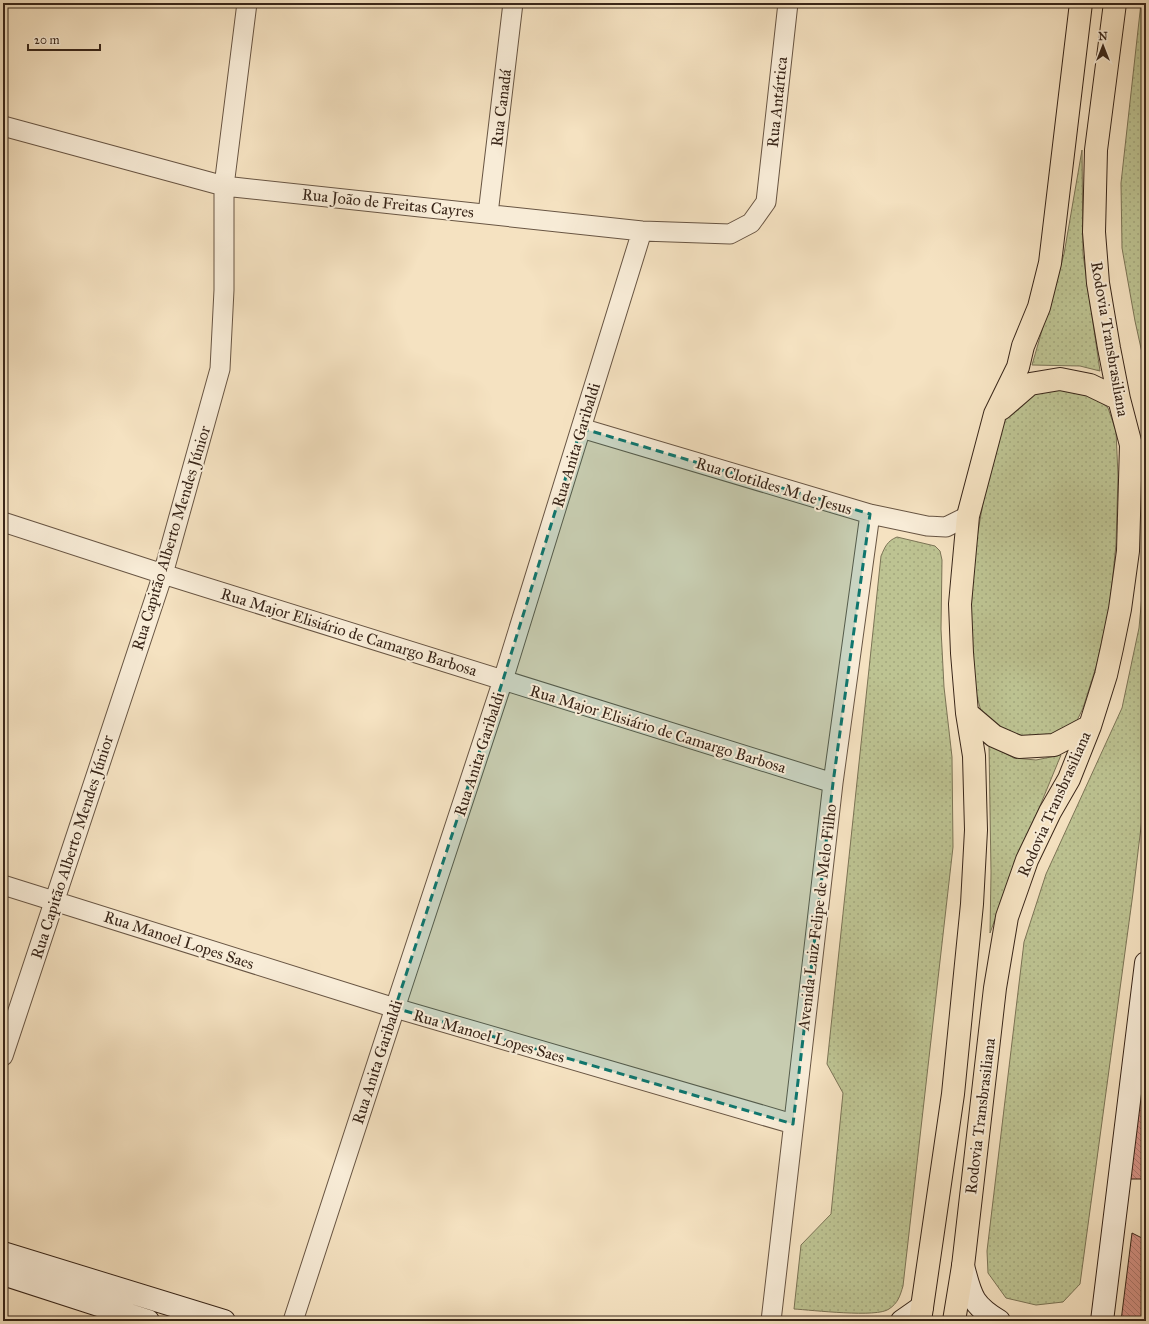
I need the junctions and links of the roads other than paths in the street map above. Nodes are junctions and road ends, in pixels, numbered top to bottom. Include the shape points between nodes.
1 (247, 3) edge
2 (513, 3) edge
3 (788, 3) edge
4 (1081, 3) edge
5 (1115, 3) edge
6 (3, 126) edge
7 (224, 186) junction
8 (766, 202) joint
9 (488, 214) junction
10 (642, 231) junction
11 (1119, 399) junction
12 (995, 414) junction
13 (581, 428) junction
14 (870, 514) junction
15 (968, 516) junction
16 (3, 522) edge
17 (163, 574) junction
18 (504, 680) junction
19 (967, 713) junction
20 (1090, 726) junction
21 (833, 783) junction
22 (3, 885) edge
23 (54, 901) junction
24 (1146, 963) edge
25 (395, 1008) junction
26 (3, 1056) edge
27 (793, 1124) junction
28 (3, 1253) edge
29 (963, 1266) junction
30 (3, 1274) edge
31 (921, 1314) edge
32 (148, 1321) edge
33 (224, 1321) edge
34 (293, 1321) edge
35 (771, 1321) edge
36 (902, 1321) edge
37 (954, 1321) edge
38 (999, 1321) edge
39 (1102, 1321) edge

1 - 7 street, Rua Capitão Alberto Mendes Júnior
2 - 9 street, Rua Canadá
3 - 8 street, Rua Antártica
4 - 12 highway, Rodovia Transbrasiliana via 1050,263 1039,307 1018,367
5 - 11 highway, Rodovia Transbrasiliana via 1096,150 1094,232 1098,283
6 - 7 street, Rua João de Freitas Cayres
7 - 9 street, Rua João de Freitas Cayres
7 - 17 street, Rua Capitão Alberto Mendes Júnior via 224,290 220,369
8 - 10 street, Rua João de Freitas Cayres via 751,223 730,234
9 - 10 street, Rua João de Freitas Cayres
10 - 13 street, Rua Anita Garibaldi
11 - 12 highway via 1090,385 1060,379 1030,384
11 - 20 highway, Rodovia Transbrasiliana via 1131,445 1128,551 1112,648
12 - 15 highway, Rodovia Transbrasiliana
13 - 14 street, Rua Clotildes M de Jesus
13 - 18 street, Rua Anita Garibaldi
14 - 15 street, Rua Clotildes M de Jesus via 927,526 946,527
14 - 21 street, Avenida Luiz Felipe de Melo Filho
15 - 19 highway, Rodovia Transbrasiliana via 960,604
16 - 17 street, Rua Major Elisiário de Camargo Barbosa
17 - 18 street, Rua Major Elisiário de Camargo Barbosa
17 - 23 street, Rua Capitão Alberto Mendes Júnior
18 - 21 street, Rua Major Elisiário de Camargo Barbosa
18 - 25 street, Rua Anita Garibaldi
19 - 20 highway via 994,736 1019,747 1054,745
19 - 31 highway, Rodovia Transbrasiliana via 974,756 976,830 972,904 953,1094
20 - 29 highway, Rodovia Transbrasiliana via 1069,779 1027,860 1007,917 995,988
21 - 27 street, Avenida Luiz Felipe de Melo Filho
22 - 23 street, Rua Manoel Lopes Saes
23 - 25 street, Rua Manoel Lopes Saes
23 - 26 street, Rua Capitão Alberto Mendes Júnior
24 - 39 street
25 - 27 street, Rua Manoel Lopes Saes
25 - 34 street, Rua Anita Garibaldi
27 - 35 street, Avenida Luiz Felipe de Melo Filho
28 - 33 street
29 - 37 highway, Rodovia Transbrasiliana
29 - 38 street via 972,1297 986,1313
30 - 32 street
31 - 36 street

